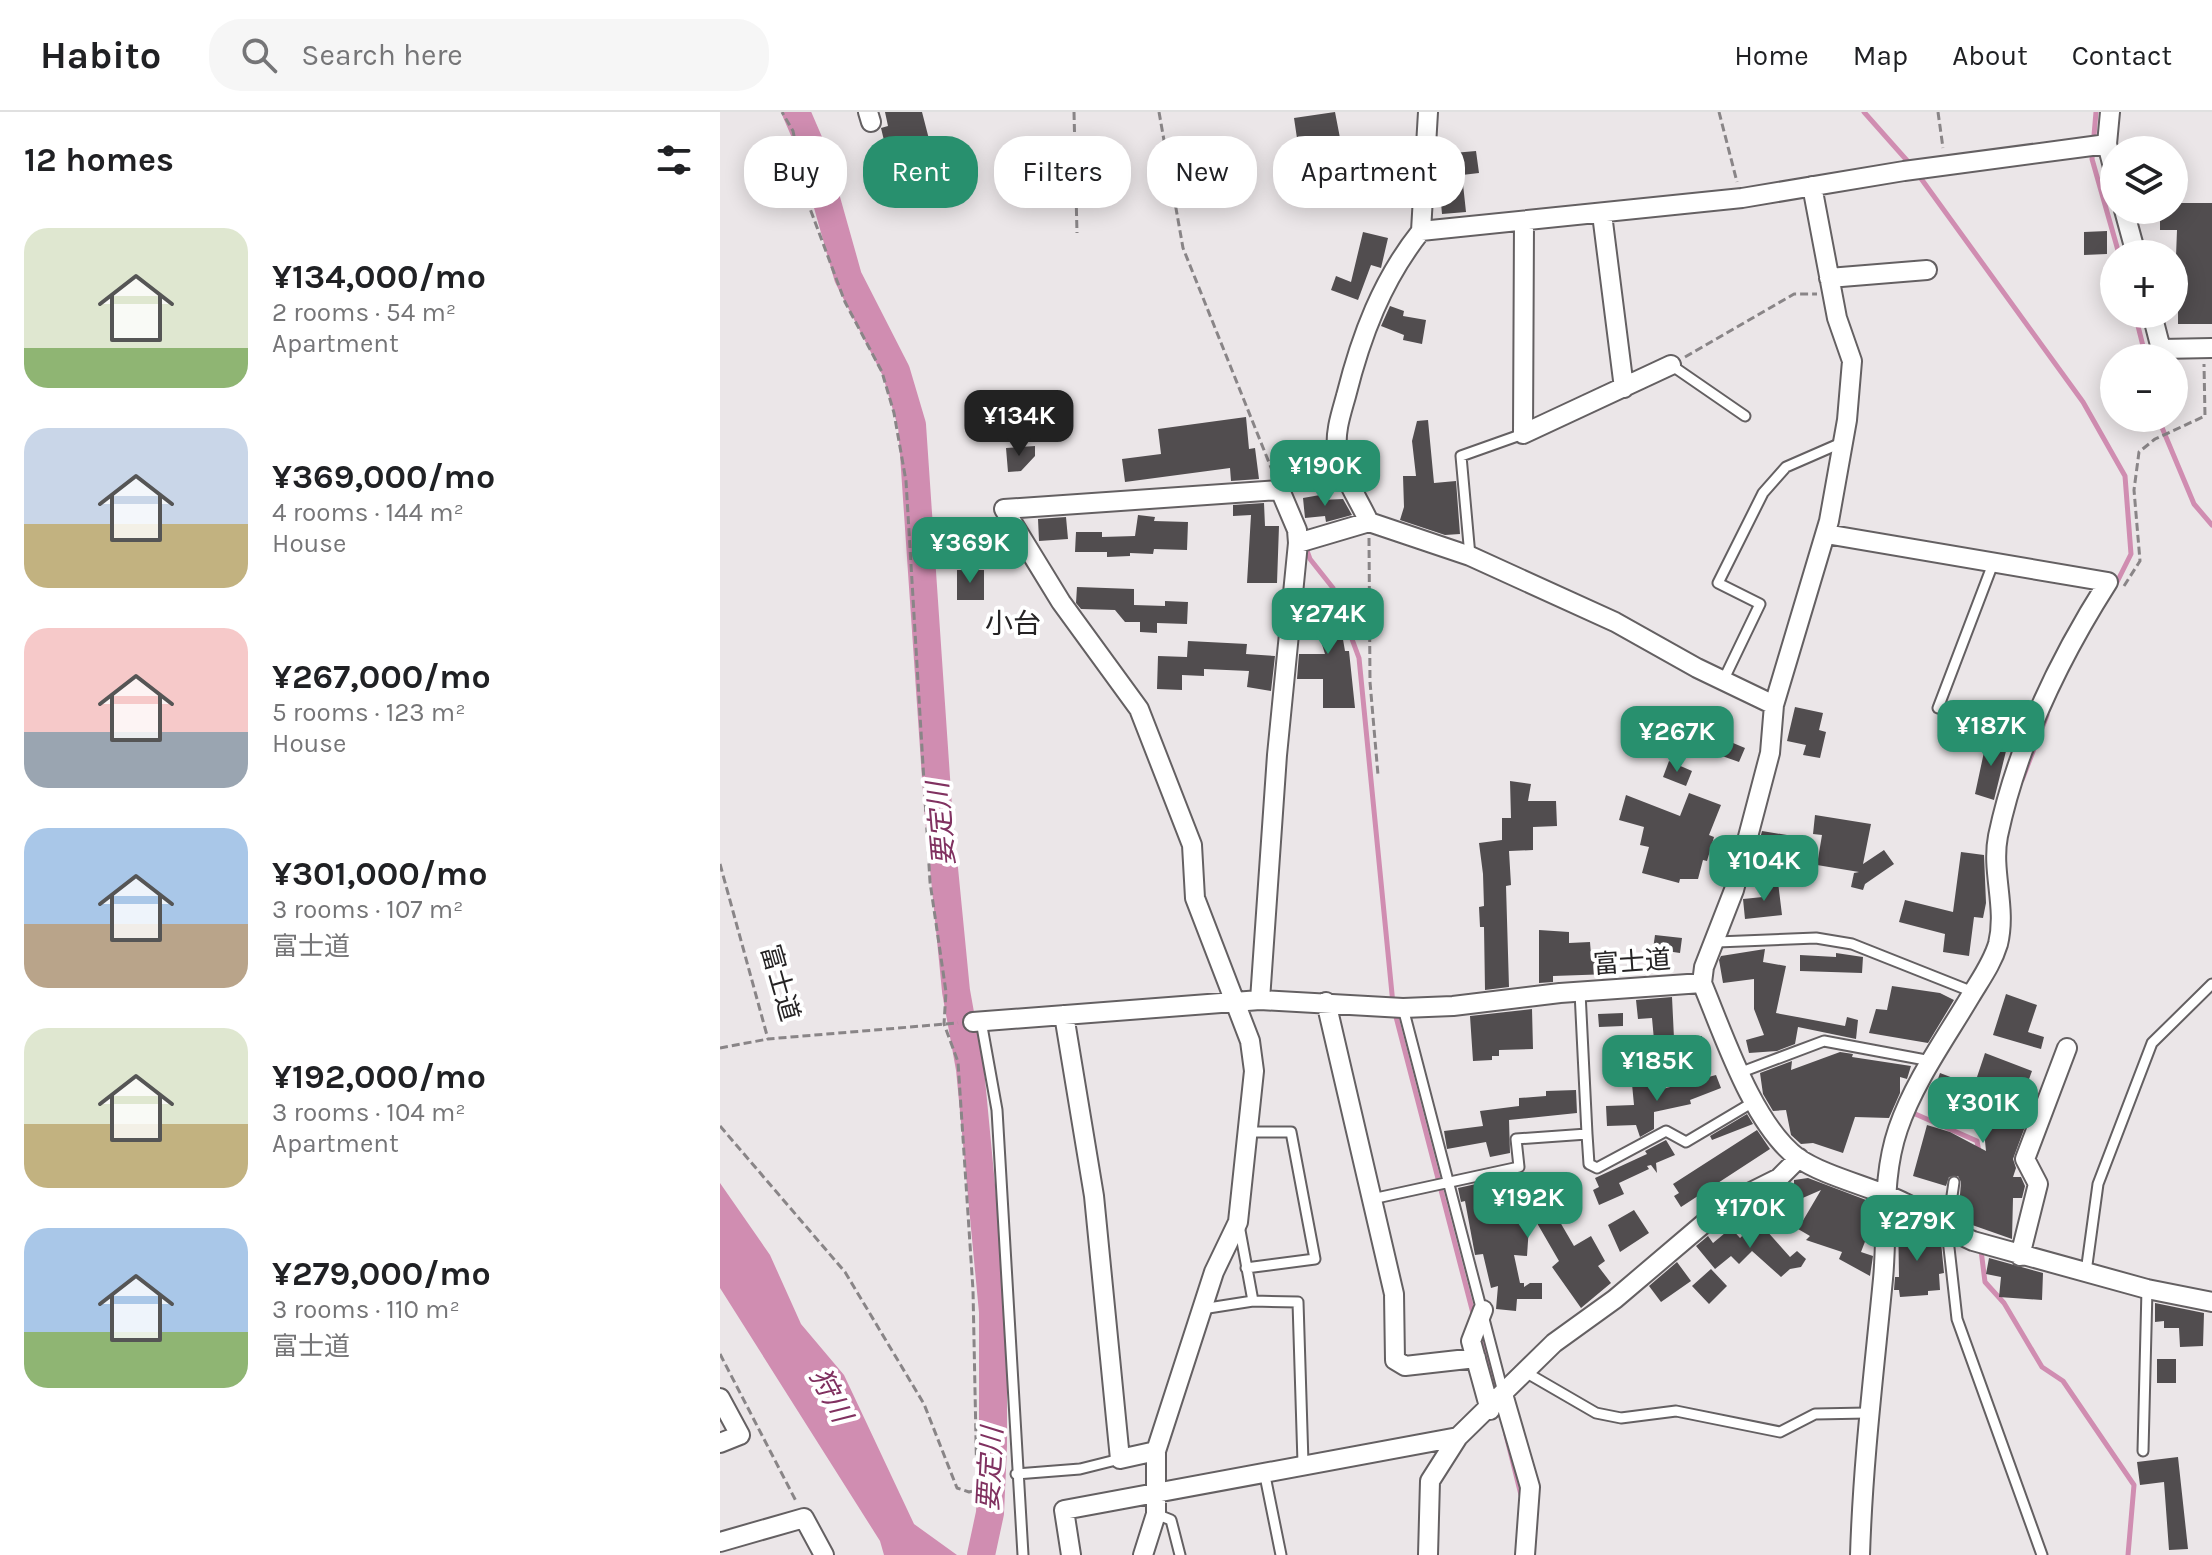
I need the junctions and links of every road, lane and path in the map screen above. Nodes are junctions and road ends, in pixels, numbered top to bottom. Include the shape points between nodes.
1 (782, 112) edge
2 (1074, 112) edge
3 (1159, 112) edge
4 (1428, 112) edge
5 (1719, 112) edge
6 (1938, 112) edge
7 (2110, 112) edge
8 (2108, 136) edge
9 (2100, 145) edge
10 (1946, 165) junction
11 (1812, 186) junction
12 (1742, 198) junction
13 (1602, 214) junction
14 (1524, 223) junction
15 (1421, 231) junction
16 (1077, 233) dead end
17 (1927, 270) dead end
18 (1831, 286) junction
19 (2156, 328) edge
20 (2208, 348) edge
21 (1671, 365) junction
22 (1624, 388) junction
23 (1745, 416) dead end
24 (1523, 434) junction
25 (1843, 442) junction
26 (1280, 490) junction
27 (1369, 522) junction
28 (1826, 534) junction
29 (1298, 543) junction
30 (1470, 556) junction
31 (1994, 561) junction
32 (2108, 582) junction
33 (1723, 681) junction
34 (1774, 705) junction
35 (2031, 732) junction
36 (1378, 775) dead end
37 (720, 864) edge
38 (1717, 942) junction
39 (1702, 983) junction
40 (2212, 984) edge
41 (1580, 992) junction
42 (1973, 992) junction
43 (1260, 1000) junction
44 (1236, 1002) junction
45 (1326, 1002) junction
46 (1403, 1008) junction
47 (1064, 1015) junction
48 (977, 1021) joint
49 (944, 1024) junction
50 (768, 1039) junction
51 (720, 1048) edge
52 (2067, 1048) dead end
53 (1932, 1061) junction
54 (1739, 1073) junction
55 (1755, 1101) junction
56 (720, 1126) edge
57 (1249, 1132) junction
58 (1587, 1134) junction
59 (1799, 1158) junction
60 (1447, 1181) junction
61 (1954, 1182) dead end
62 (1884, 1193) junction
63 (1372, 1199) junction
64 (1238, 1222) junction
65 (1947, 1230) junction
66 (2020, 1256) junction
67 (1246, 1268) junction
68 (2086, 1272) junction
69 (2147, 1289) junction
70 (1253, 1301) junction
71 (2212, 1302) edge
72 (1202, 1309) junction
73 (1483, 1310) junction
74 (720, 1354) edge
75 (1476, 1358) junction
76 (1527, 1373) junction
77 (1503, 1394) junction
78 (720, 1398) edge
79 (1490, 1410) junction
80 (1867, 1413) junction
81 (1458, 1437) junction
82 (720, 1443) edge
83 (1156, 1451) junction
84 (2143, 1451) dead end
85 (1120, 1459) junction
86 (1303, 1463) junction
87 (1264, 1471) junction
88 (1016, 1474) junction
89 (1159, 1491) junction
90 (1156, 1514) junction
91 (804, 1518) junction
92 (728, 1545) edge
93 (824, 1555) edge
94 (1023, 1555) edge
95 (1071, 1555) edge
96 (1143, 1555) edge
97 (1180, 1555) edge
98 (1281, 1555) edge
99 (1428, 1555) edge
100 (1525, 1555) edge
101 (1860, 1555) edge
102 (2042, 1555) edge

1 - 49 path via 793,131 806,198 845,302 882,372 894,413 906,481 930,882 946,992
2 - 16 path
3 - 26 path via 1183,248
4 - 15 street
5 - 12 path
6 - 10 path
7 - 8 street
9 - 10 street
10 - 11 street
11 - 12 street
11 - 18 street
12 - 13 street
13 - 14 street
13 - 22 street
14 - 15 street
14 - 24 street
15 - 27 street via 1398,261 1374,308 1336,436 1338,455
17 - 18 street
18 - 21 path via 1794,294
18 - 25 street via 1852,361
19 - 20 street via 2161,349
20 - 32 path via 2205,416 2142,447 2134,490 2140,561 2127,586
21 - 22 street
21 - 23 lane
22 - 24 street
24 - 30 lane via 1461,456
25 - 28 street
25 - 33 lane via 1786,467 1746,523 1718,583 1760,604
26 - 29 street
26 - 44 street via 1004,509 1061,602 1139,709 1192,845 1195,898
27 - 29 street
27 - 30 street
27 - 36 path via 1370,682
28 - 31 street
28 - 34 street
29 - 43 street
30 - 33 street via 1615,622
31 - 32 street
31 - 35 lane via 1938,708
32 - 35 street via 2074,638
33 - 34 street
34 - 38 street via 1770,753
35 - 42 street via 1998,836 2002,901 1997,947
37 - 50 path, 富士道
38 - 39 street
38 - 42 lane via 1816,938 1852,944
39 - 41 street, 富士道
39 - 54 street, 富士道
40 - 68 lane via 2152,1043 2098,1184
41 - 46 street, 富士道
41 - 58 lane
42 - 53 street
43 - 44 street, 富士道
43 - 45 street, 富士道
44 - 47 street, 富士道
44 - 57 street via 1254,1071
45 - 46 street, 富士道
45 - 63 street
46 - 60 lane
47 - 48 street, 富士道
47 - 85 street via 1091,1172
48 - 88 lane via 997,1110
49 - 50 path, 富士道
49 - 56 path via 958,1062 973,1290 977,1490 957,1488 924,1404 845,1272
50 - 51 path
52 - 66 street via 2025,1159 2038,1184
53 - 54 lane via 1824,1041
53 - 62 street via 1898,1129
54 - 55 street, 富士道
55 - 58 lane via 1686,1142 1666,1131 1597,1168 1589,1164
55 - 59 street, 富士道
57 - 64 street
57 - 67 lane via 1291,1132 1315,1259
58 - 60 lane via 1516,1139 1519,1167
59 - 62 street, 富士道
59 - 76 street via 1779,1178 1708,1220 1554,1343
60 - 63 lane
60 - 73 lane
61 - 65 lane
62 - 65 street, 富士道
62 - 80 street via 1884,1275
63 - 75 street via 1394,1294 1395,1360 1405,1366
64 - 67 lane
64 - 72 street
65 - 66 street, 富士道
65 - 102 lane via 1965,1349
66 - 68 street, 富士道
67 - 70 lane
68 - 69 street, 富士道
69 - 71 street, 富士道
69 - 84 lane
70 - 72 lane
70 - 86 lane via 1298,1302
72 - 83 street
73 - 75 street via 1471,1341
73 - 77 lane
74 - 91 path
75 - 79 street
76 - 77 street
76 - 80 lane via 1596,1413 1621,1418 1676,1411 1780,1432 1815,1414
77 - 79 street
77 - 100 street via 1530,1487
78 - 82 street via 740,1435
79 - 81 street
80 - 101 street
81 - 86 street
81 - 99 street via 1430,1481
83 - 85 street
83 - 89 street
85 - 88 lane via 1080,1469
86 - 87 street
87 - 89 street
87 - 98 lane
88 - 94 lane
89 - 90 street
89 - 95 street via 1064,1510
90 - 96 street
90 - 97 lane via 1171,1520
91 - 92 street
91 - 93 street

